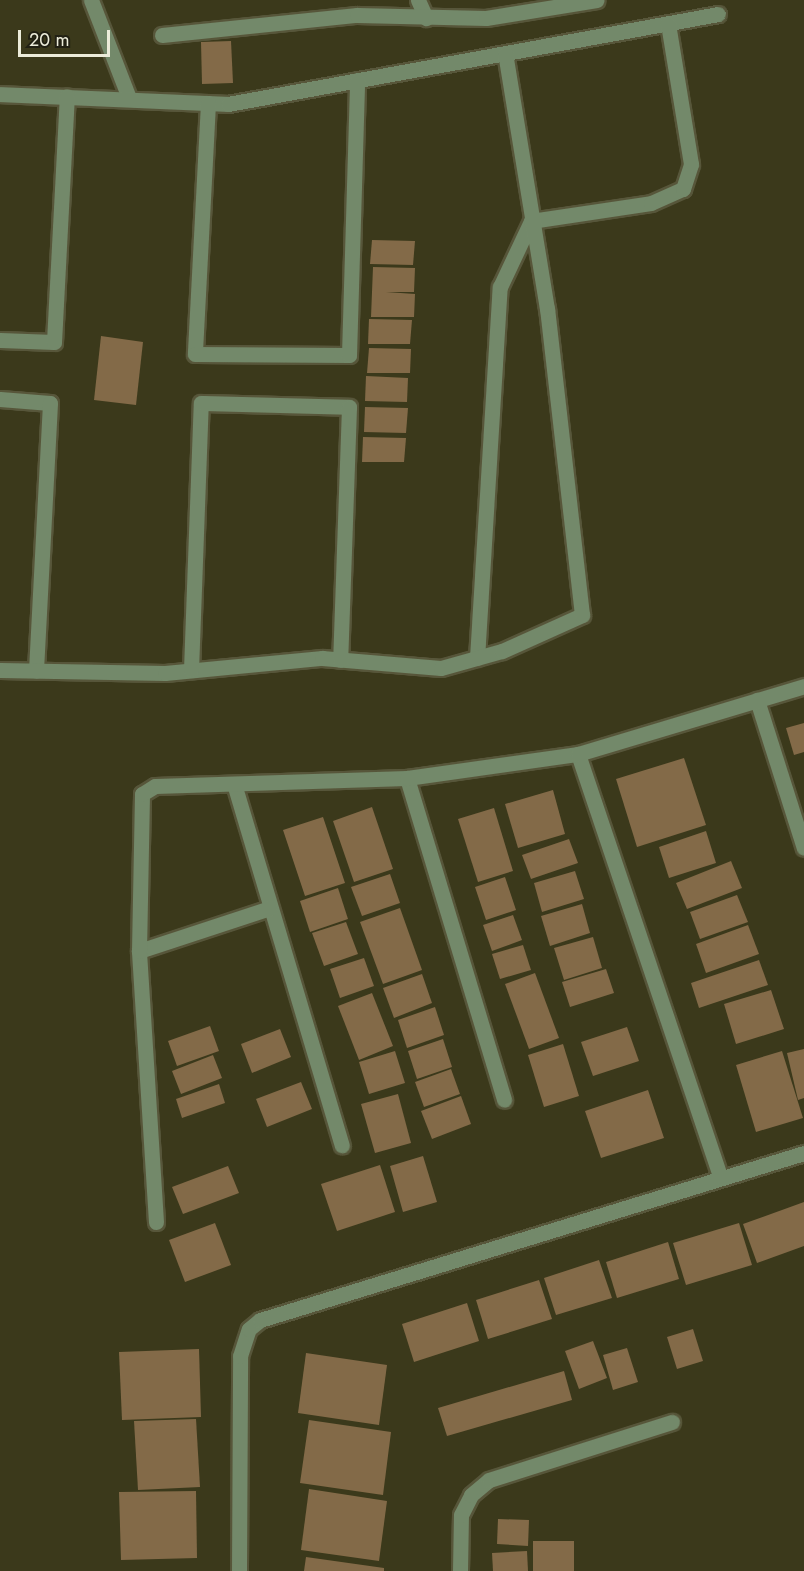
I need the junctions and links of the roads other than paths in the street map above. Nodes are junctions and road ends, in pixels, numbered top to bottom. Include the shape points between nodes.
1 (92, 0) edge
2 (418, 0) edge
3 (597, 0) edge
4 (718, 14) dead end
5 (426, 18) junction
6 (668, 24) junction
7 (162, 35) dead end
8 (505, 53) junction
9 (357, 80) junction
10 (0, 94) edge
11 (67, 96) junction
12 (129, 98) junction
13 (208, 103) junction
14 (531, 221) junction
15 (0, 340) edge
16 (0, 399) edge
17 (477, 658) junction
18 (340, 660) junction
19 (0, 670) edge
20 (191, 670) junction
21 (36, 671) junction
22 (804, 686) edge
23 (757, 700) junction
24 (578, 754) junction
25 (407, 778) junction
26 (235, 787) junction
27 (804, 848) edge
28 (270, 908) junction
29 (139, 951) junction
30 (504, 1100) dead end
31 (342, 1145) dead end
32 (804, 1153) edge
33 (720, 1176) junction
34 (156, 1222) dead end
35 (672, 1422) dead end
36 (239, 1571) edge
37 (460, 1571) edge

1 - 12 street
2 - 5 street
3 - 5 street via 486,18
4 - 6 street
5 - 7 street via 357,15
6 - 8 street
6 - 14 street via 691,164 683,189 651,203
8 - 9 street
8 - 14 street
9 - 13 street via 228,104
9 - 13 street via 349,355 195,354
10 - 11 street
11 - 12 street
11 - 15 street via 54,342
12 - 13 street
14 - 17 street via 500,287
14 - 17 street via 582,615
16 - 21 street via 50,403
17 - 18 street via 441,668
18 - 20 street
18 - 20 street via 349,407 201,403
19 - 21 street
20 - 21 street
22 - 23 street
23 - 24 street
23 - 27 street
24 - 25 street
24 - 33 street
25 - 26 street
25 - 30 street
26 - 28 street
26 - 29 street via 155,786 142,794
28 - 29 street
28 - 31 street
29 - 34 street
32 - 33 street
33 - 36 street via 279,1311 249,1329 240,1356
35 - 37 street via 489,1480 471,1495 461,1515

